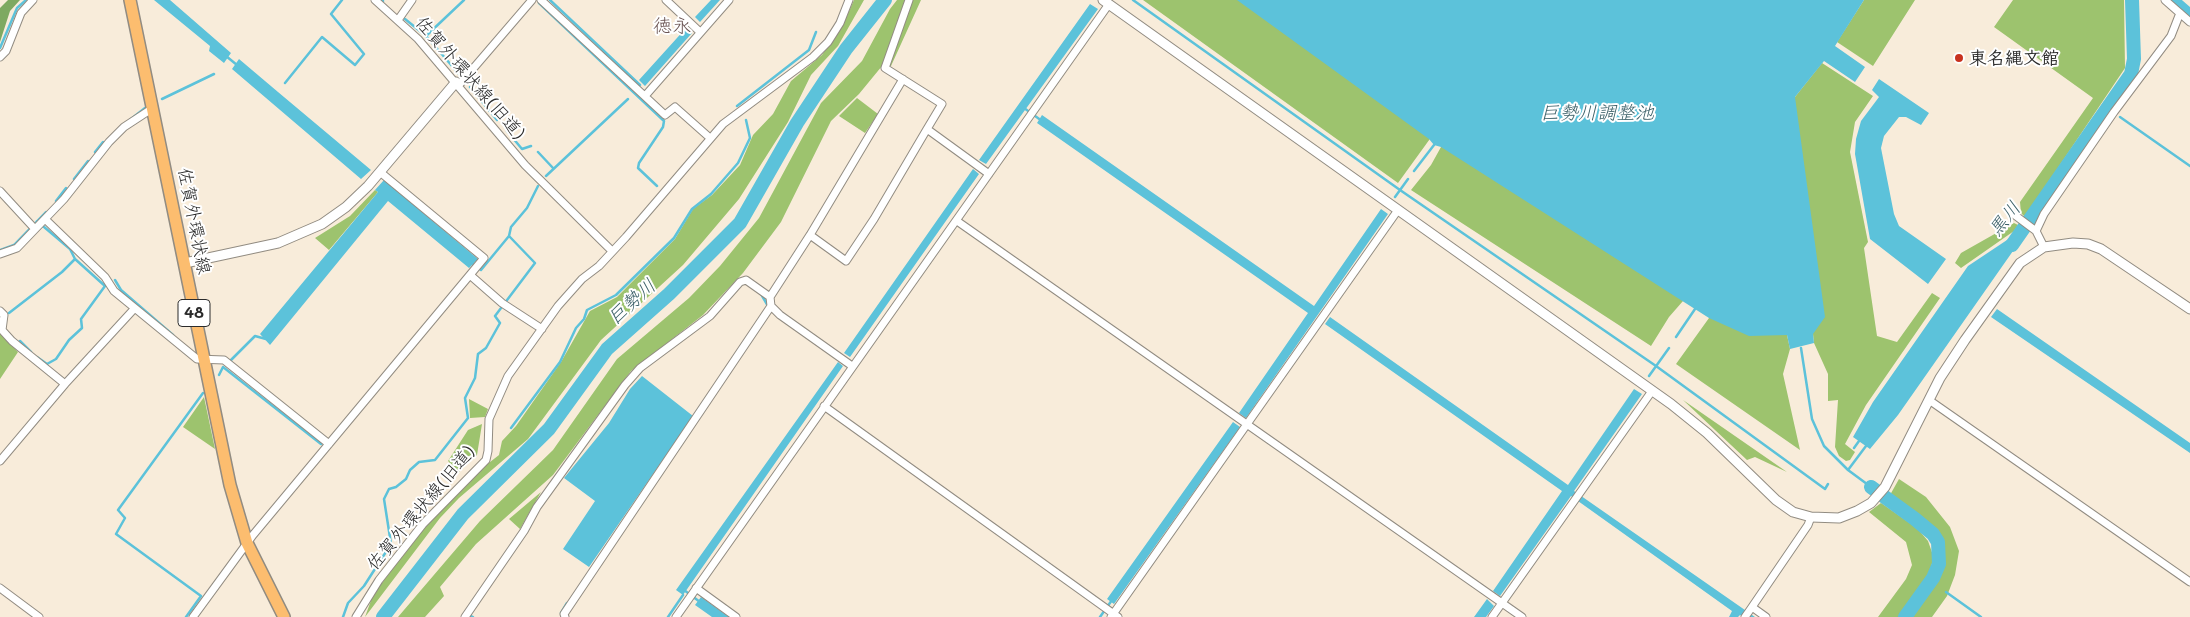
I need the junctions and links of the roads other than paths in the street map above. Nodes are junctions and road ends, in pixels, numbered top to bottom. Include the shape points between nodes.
1 (32, 0) edge
2 (130, 0) edge
3 (375, 0) edge
4 (412, 0) edge
5 (532, 0) edge
6 (541, 0) edge
7 (666, 0) edge
8 (729, 0) edge
9 (849, 0) edge
10 (909, 0) edge
11 (2165, 0) edge
12 (1106, 2) edge
13 (2180, 13) junction
14 (398, 20) junction
15 (2190, 22) edge
16 (696, 28) junction
17 (0, 57) edge
18 (903, 79) junction
19 (458, 84) junction
20 (645, 96) junction
21 (153, 108) junction
22 (926, 129) junction
23 (710, 138) junction
24 (380, 172) junction
25 (989, 174) junction
26 (0, 191) edge
27 (1398, 210) junction
28 (2012, 213) dead end
29 (957, 220) junction
30 (37, 223) junction
31 (2036, 231) junction
32 (810, 235) junction
33 (2044, 247) junction
34 (612, 251) junction
35 (0, 254) edge
36 (185, 263) junction
37 (474, 269) junction
38 (770, 298) junction
39 (771, 306) junction
40 (134, 309) junction
41 (2190, 309) edge
42 (0, 311) edge
43 (542, 329) junction
44 (203, 358) junction
45 (852, 366) junction
46 (65, 384) junction
47 (1652, 391) junction
48 (1929, 400) junction
49 (824, 406) junction
50 (1242, 422) junction
51 (329, 444) junction
52 (0, 461) edge
53 (1811, 517) junction
54 (247, 543) junction
55 (2190, 582) edge
56 (0, 588) edge
57 (693, 593) junction
58 (1497, 599) junction
59 (1748, 612) edge
60 (1111, 613) edge
61 (39, 617) edge
62 (192, 617) edge
63 (284, 617) edge
64 (356, 617) edge
65 (465, 617) edge
66 (565, 617) edge
67 (676, 617) edge
68 (736, 617) edge
69 (1492, 617) edge
70 (1522, 617) edge
71 (1766, 617) edge

1 - 17 street via 20,13 6,51
2 - 21 main road, 佐賀外環状線 / 48
3 - 14 street, 佐賀外環状線(旧道)
4 - 14 street
5 - 19 street
6 - 20 street
7 - 16 street
8 - 16 street
9 - 23 street via 840,23 814,58 740,111
10 - 18 street via 885,68
11 - 13 street
12 - 25 street
12 - 27 street
13 - 15 street
13 - 31 street via 2171,36 2114,112 2044,214
14 - 19 street, 佐賀外環状線(旧道)
16 - 20 street
18 - 22 street via 942,104
18 - 32 street
19 - 24 street
19 - 34 street, 佐賀外環状線(旧道) via 526,165
20 - 23 street via 665,115 675,107
21 - 30 street via 124,127 64,199
21 - 36 main road, 佐賀外環状線 / 48
22 - 25 street
22 - 32 street via 846,261
23 - 34 street
24 - 36 street via 346,207 304,233
24 - 37 street via 484,258
25 - 29 street
26 - 30 street
27 - 47 street
27 - 50 street via 1323,317
28 - 31 street
29 - 45 street
29 - 50 street
30 - 35 street via 17,248
30 - 40 street via 105,277 114,291
31 - 33 street
32 - 38 street
33 - 41 street via 2073,242 2101,249
33 - 48 street via 2020,263 1965,340
34 - 43 street, 佐賀外環状線(旧道) via 558,306
36 - 44 main road, 佐賀外環状線 / 48
37 - 43 street via 505,305
37 - 51 street
38 - 39 street
38 - 65 street via 746,280 740,282 710,316 640,368 537,507
39 - 45 street
39 - 66 street via 569,606
40 - 44 street via 197,359
40 - 46 street
42 - 46 street via 4,315 2,330
43 - 64 street, 佐賀外環状線(旧道) via 508,376 489,419 486,460 423,524 379,580
44 - 51 street via 224,360
44 - 54 main road, 佐賀外環状線 / 48 via 230,485
45 - 49 street
46 - 52 street
47 - 53 street via 1708,433 1776,500 1793,512
47 - 58 street via 1575,502
48 - 53 street via 1885,487 1871,503 1839,518
48 - 55 street
49 - 57 street
49 - 60 street
50 - 58 street
50 - 60 street
51 - 54 street
53 - 59 street
54 - 62 street
54 - 63 main road, 佐賀外環状線 / 48
56 - 61 street
57 - 67 street
57 - 68 street
58 - 69 street
58 - 70 street
59 - 71 street

